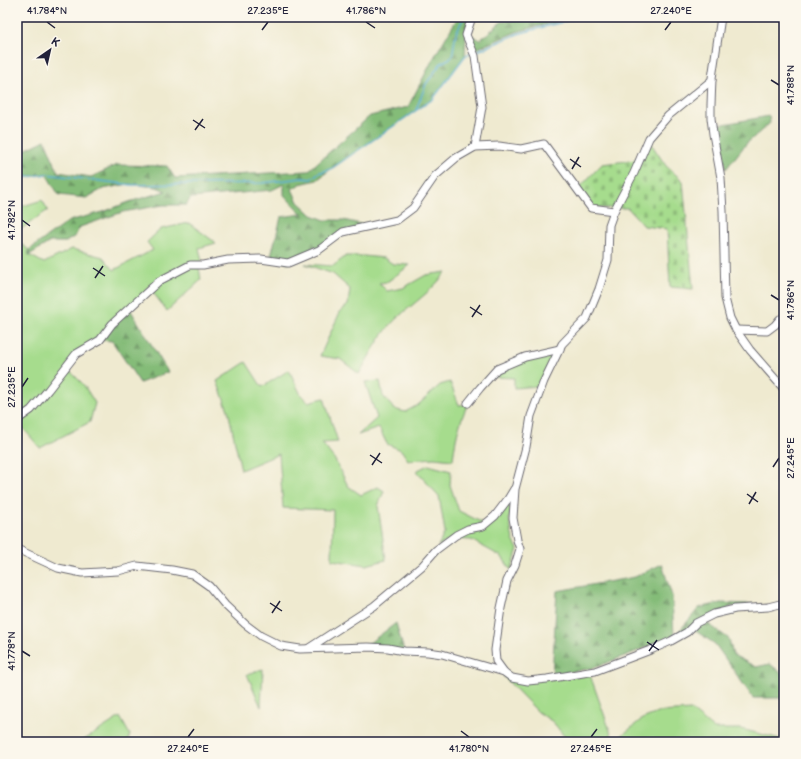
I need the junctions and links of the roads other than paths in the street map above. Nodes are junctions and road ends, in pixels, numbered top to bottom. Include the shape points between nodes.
1 (472, 17) edge
2 (721, 17) edge
3 (712, 80) junction
4 (475, 147) junction
5 (614, 211) junction
6 (780, 319) dead end
7 (736, 330) junction
8 (560, 349) junction
9 (784, 389) edge
10 (468, 403) dead end
11 (17, 420) edge
12 (516, 486) junction
13 (17, 549) edge
14 (784, 603) edge
15 (309, 648) junction
16 (504, 672) junction

1 - 4 street via 466,35 476,56 482,107
2 - 3 street
3 - 5 street via 668,116 649,138
3 - 7 street via 711,118 721,178 725,298
4 - 5 street via 499,146 521,149 544,144 591,208
4 - 11 street via 456,158 435,176 412,208 397,220 343,232 319,250 288,263 261,259 190,264 159,281 112,324 100,340 76,354 31,410
5 - 8 street via 609,225 608,260 599,289 587,318
6 - 7 street via 767,331
7 - 9 street
8 - 10 street via 525,357 497,369
8 - 12 street via 531,416
12 - 15 street via 495,516 483,526 456,535 374,606
12 - 16 street via 513,518 520,549 502,601 495,650 496,661
13 - 15 street via 58,568 82,573 118,571 137,566 192,574 209,586 225,605 262,636 281,646
14 - 16 street via 714,614 671,641 594,671 528,681 512,678
15 - 16 street via 368,647 428,652

